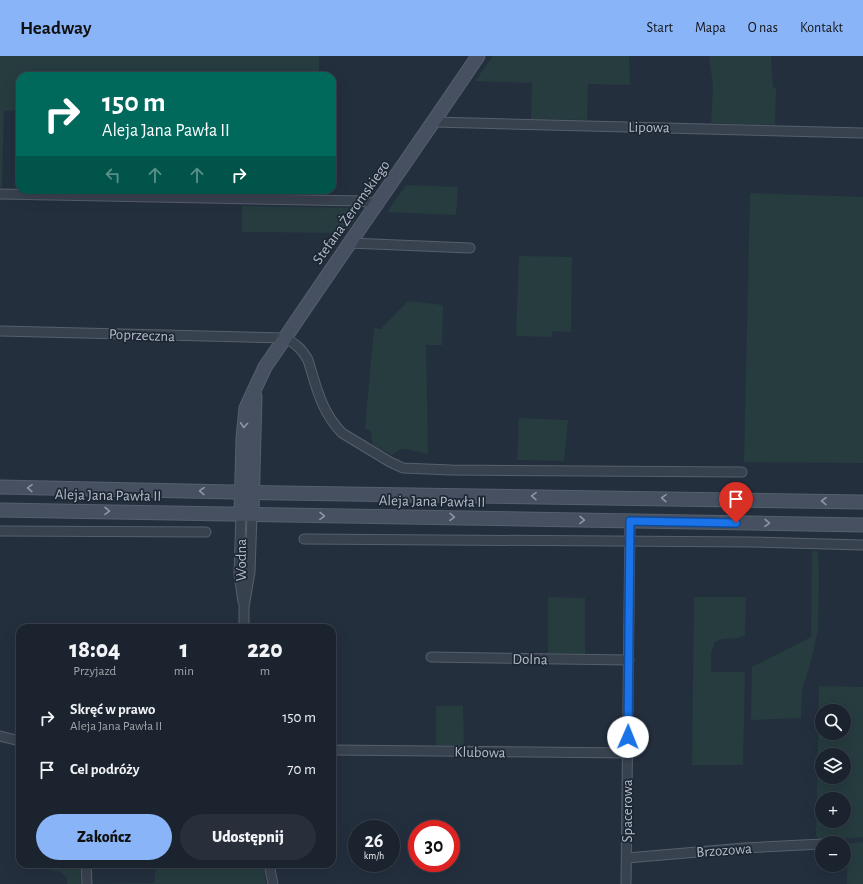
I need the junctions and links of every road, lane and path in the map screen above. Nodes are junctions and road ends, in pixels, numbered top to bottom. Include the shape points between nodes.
1 (478, 56) edge
2 (434, 122) junction
3 (863, 133) edge
4 (0, 194) edge
5 (377, 204) junction
6 (349, 243) junction
7 (470, 248) dead end
8 (0, 331) edge
9 (285, 338) junction
10 (742, 472) dead end
11 (0, 487) edge
12 (247, 492) junction
13 (863, 502) edge
14 (0, 510) edge
15 (246, 514) junction
16 (630, 521) junction
17 (863, 525) edge
18 (0, 530) edge
19 (206, 532) dead end
20 (304, 539) dead end
21 (629, 542) junction
22 (863, 545) edge
23 (244, 624) edge
24 (431, 657) dead end
25 (629, 660) junction
26 (0, 736) edge
27 (16, 740) edge
28 (336, 750) edge
29 (628, 753) junction
30 (815, 844) edge
31 (627, 858) junction
32 (86, 868) edge
33 (271, 868) edge
34 (87, 884) edge
35 (273, 884) edge
36 (626, 884) edge

1 - 2 main road, Stefana Żeromskiego
2 - 3 street, Lipowa
2 - 5 main road, Stefana Żeromskiego
4 - 5 street via 360,201
5 - 6 main road, Stefana Żeromskiego
6 - 7 street
6 - 9 main road, Stefana Żeromskiego
8 - 9 street, Poprzeczna
9 - 10 street via 294,343 308,360 326,414 337,428 403,468
9 - 12 main road, Stefana Żeromskiego via 265,367 249,398 244,416
12 -> 11 main road, Aleja Jana Pawła II
13 -> 12 main road, Aleja Jana Pawła II
12 - 15 main road, Stefana Żeromskiego
14 -> 15 main road, Aleja Jana Pawła II
15 -> 16 main road, Aleja Jana Pawła II
15 - 23 street, Wodna via 240,574
16 -> 17 main road, Aleja Jana Pawła II
16 - 21 street, Spacerowa
18 - 19 street
20 - 21 street
21 - 22 street
21 - 25 street, Spacerowa
24 - 25 street, Dolna
25 - 29 street, Spacerowa
26 - 27 street
28 - 29 street, Klubowa
29 - 31 street, Spacerowa
30 - 31 street, Brzozowa
31 - 36 street, Spacerowa
32 - 34 street
33 - 35 street

